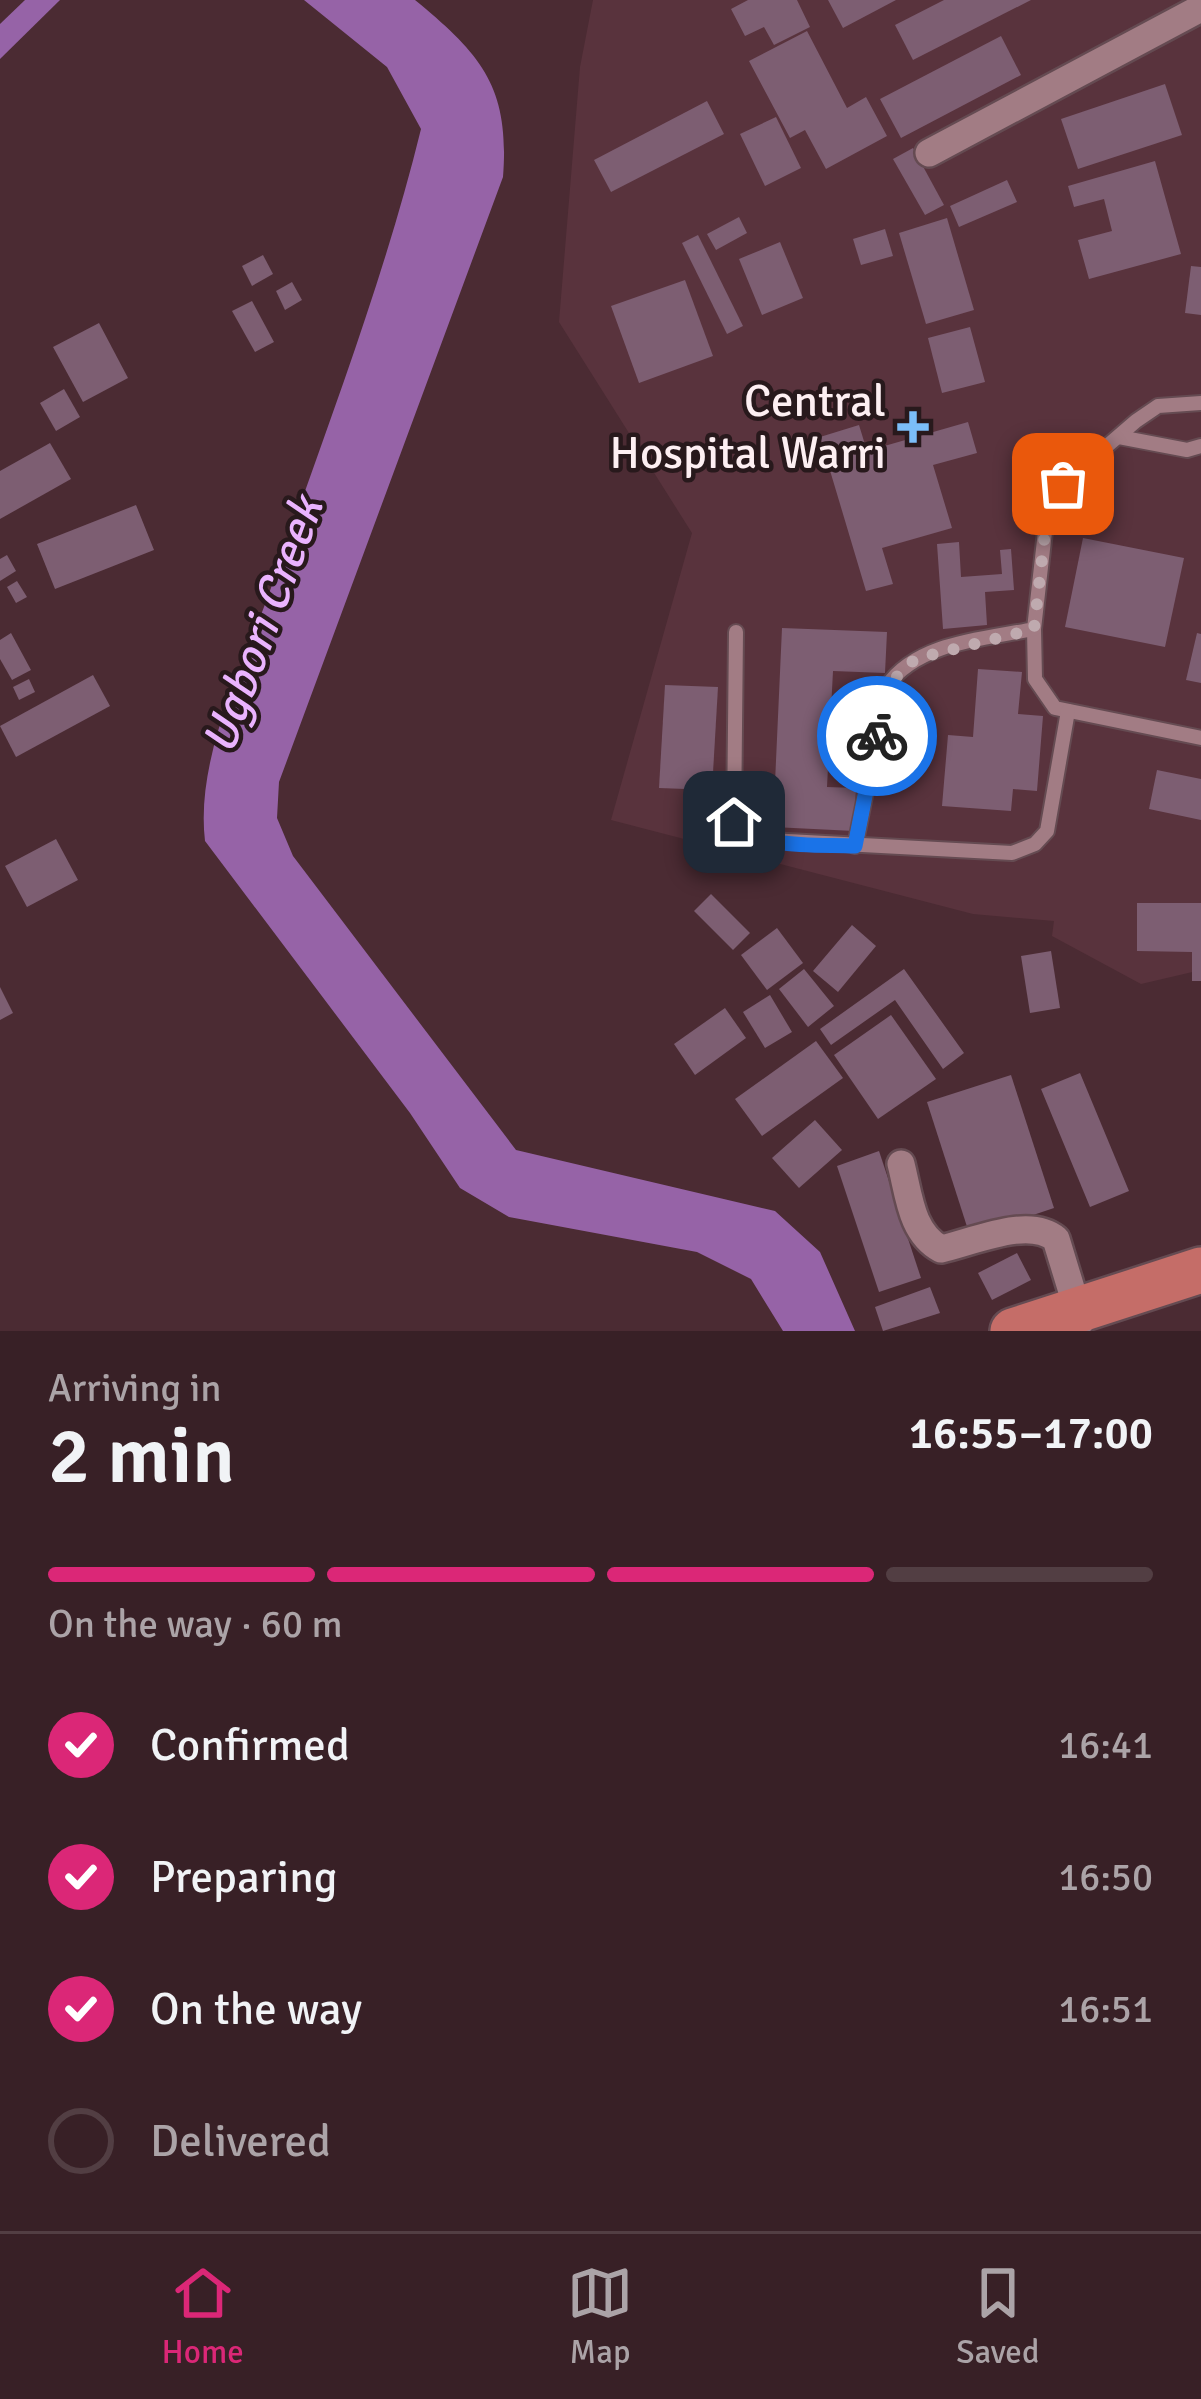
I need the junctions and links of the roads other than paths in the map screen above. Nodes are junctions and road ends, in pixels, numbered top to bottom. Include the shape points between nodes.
1 (1201, 8) edge
2 (928, 153) dead end
3 (1201, 403) edge
4 (1119, 437) junction
5 (1201, 446) edge
6 (1034, 629) junction
7 (736, 632) dead end
8 (1068, 710) junction
9 (1201, 738) edge
10 (855, 846) junction
11 (901, 1164) dead end
12 (1201, 1270) edge
13 (1081, 1321) edge
14 (1013, 1331) edge

1 - 2 street
3 - 4 lane via 1158,406
4 - 5 lane
4 - 6 lane via 1048,506
6 - 8 lane via 1035,679 1055,708
6 - 10 lane via 946,648 897,672 887,686
7 - 10 lane via 734,822 769,840
8 - 9 lane
8 - 10 lane via 1047,831 1035,844 1012,853
11 - 13 street via 926,1241 941,1250 1046,1230
12 - 13 main road
13 - 14 main road

